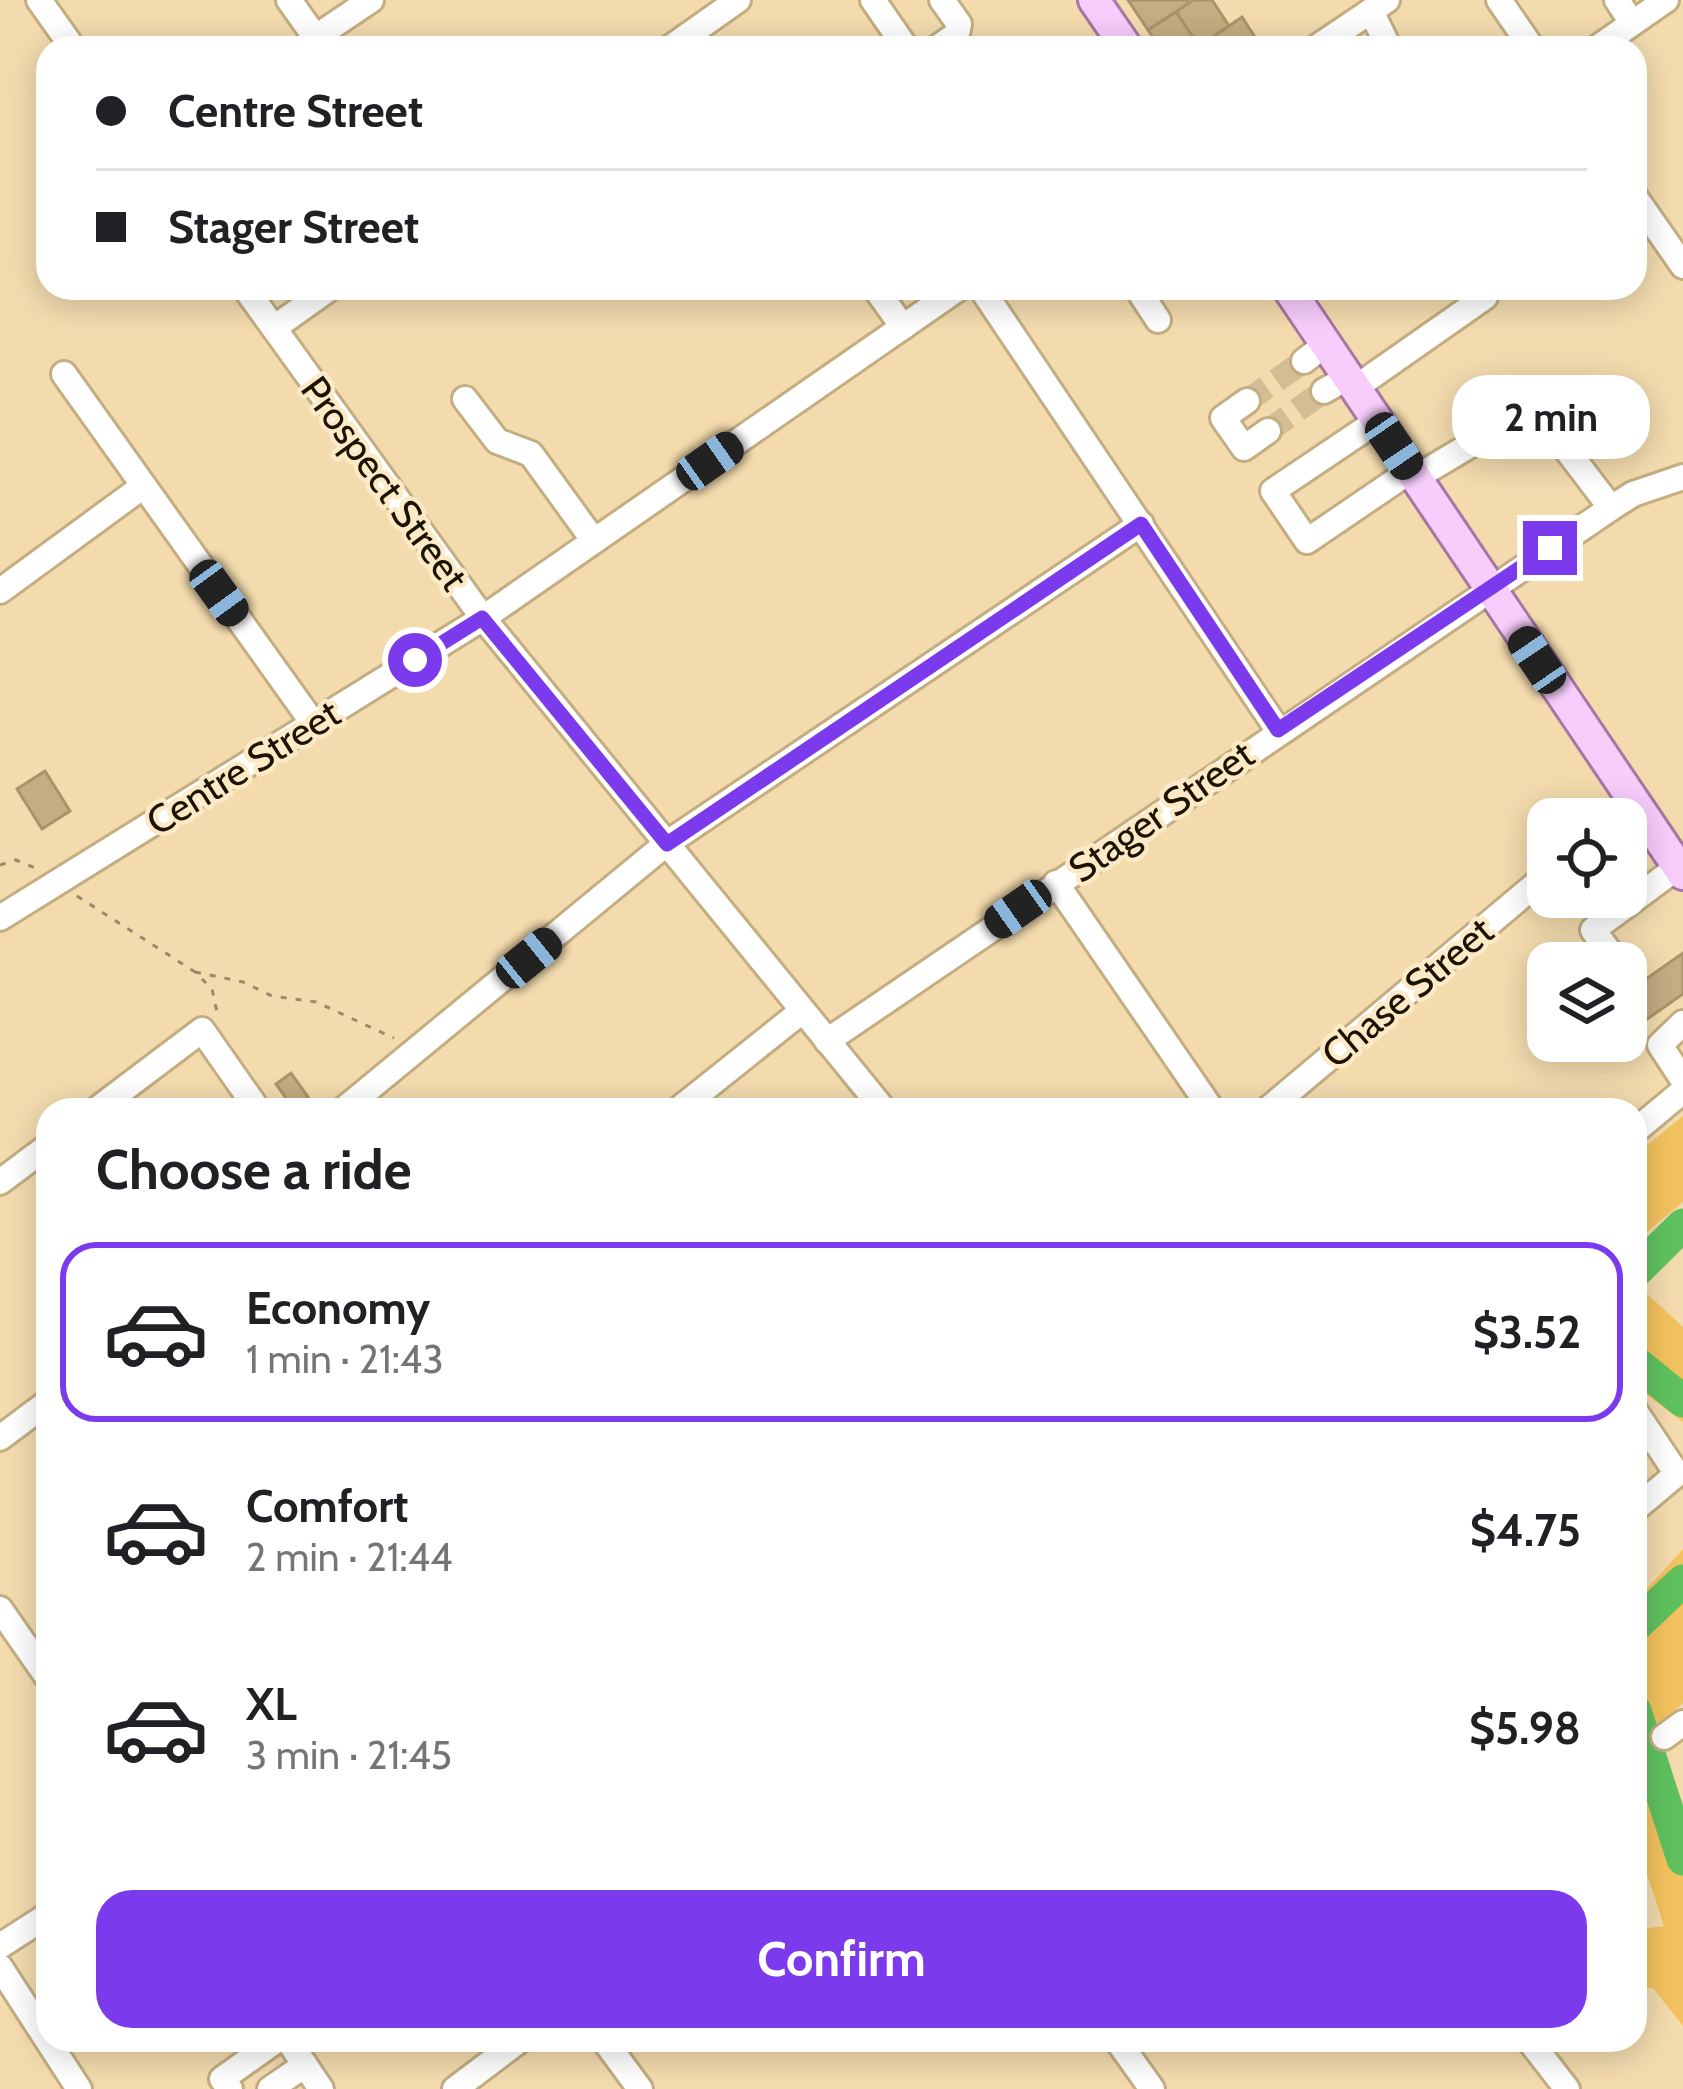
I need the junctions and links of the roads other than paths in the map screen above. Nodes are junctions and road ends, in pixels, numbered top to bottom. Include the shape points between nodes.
1 (39, 0) edge
2 (289, 0) edge
3 (371, 0) edge
4 (738, 0) edge
5 (873, 0) edge
6 (942, 0) edge
7 (1094, 0) edge
8 (1499, 0) edge
9 (1617, 0) edge
10 (1666, 0) edge
11 (1379, 5) edge
12 (1633, 23) junction
13 (65, 36) edge
14 (315, 36) edge
15 (328, 36) edge
16 (687, 36) edge
17 (898, 36) edge
18 (954, 36) edge
19 (1119, 36) edge
20 (1334, 36) edge
21 (1386, 36) edge
22 (1519, 36) edge
23 (1614, 36) edge
24 (1647, 214) edge
25 (1683, 266) edge
26 (254, 300) edge
27 (313, 300) edge
28 (884, 300) edge
29 (942, 300) edge
30 (989, 300) edge
31 (1145, 300) edge
32 (1293, 300) edge
33 (1480, 300) edge
34 (1158, 320) dead end
35 (903, 327) junction
36 (274, 328) junction
37 (64, 374) dead end
38 (1342, 386) junction
39 (466, 399) dead end
40 (1247, 401) dead end
41 (1377, 421) junction
42 (1268, 430) tunnel mouth
43 (1413, 474) junction
44 (1683, 477) edge
45 (142, 487) junction
46 (1611, 508) junction
47 (1141, 524) junction
48 (594, 541) junction
49 (1489, 589) junction
50 (0, 591) edge
51 (482, 618) junction
52 (313, 723) junction
53 (1278, 730) junction
54 (1615, 798) edge
55 (1647, 836) edge
56 (667, 844) junction
57 (1680, 871) edge
58 (1056, 883) junction
59 (1527, 892) edge
60 (0, 918) edge
61 (1607, 942) edge
62 (802, 1011) junction
63 (1683, 1023) edge
64 (826, 1041) junction
65 (1683, 1080) edge
66 (1683, 1091) edge
67 (112, 1098) edge
68 (251, 1098) edge
69 (357, 1098) edge
70 (693, 1098) edge
71 (874, 1098) edge
72 (1204, 1098) edge
73 (1281, 1098) edge
74 (1647, 1121) edge
75 (36, 1155) edge
76 (0, 1182) edge
77 (36, 1411) edge
78 (1647, 1429) edge
79 (0, 1438) edge
80 (1647, 1499) edge
81 (0, 1609) edge
82 (36, 1661) edge
83 (36, 1923) edge
84 (0, 1946) edge
85 (0, 1967) edge
86 (36, 2023) edge
87 (55, 2052) edge
88 (260, 2052) edge
89 (296, 2052) edge
90 (504, 2052) edge
91 (613, 2052) edge
92 (1126, 2052) edge
93 (1538, 2052) edge
94 (305, 2065) junction
95 (79, 2089) edge
96 (230, 2089) edge
97 (270, 2089) edge
98 (321, 2089) edge
99 (455, 2089) edge
100 (640, 2089) edge
101 (1152, 2089) edge
102 (1567, 2089) edge

1 - 13 street
2 - 14 street
3 - 15 street
4 - 16 street
5 - 17 street
6 - 18 street via 959,24
7 - 19 main road
8 - 22 street
9 - 12 street
10 - 12 street
11 - 20 street
11 - 21 street
12 - 23 street
24 - 25 street
26 - 36 street, Prospect Street
27 - 36 street
28 - 35 street
29 - 35 street, Centre Street
30 - 47 street
31 - 34 street
32 - 38 main road via 1315,352
33 - 38 street
35 - 48 street, Centre Street
36 - 51 street, Prospect Street
37 - 45 street
38 - 41 main road
39 - 48 street via 497,442 530,454
40 - 42 street via 1223,418 1244,448
41 - 43 main road
41 - 43 street via 1273,491 1307,541
43 - 46 street via 1534,407
43 - 49 main road
44 - 46 street, Stager Street
45 - 50 street
45 - 52 street
46 - 49 street, Stager Street
47 - 53 street
47 - 56 street
48 - 51 street, Centre Street
49 - 53 street, Stager Street
49 - 54 main road
51 - 52 street, Centre Street
51 - 56 street, Prospect Street
52 - 60 street, Centre Street
53 - 58 street, Stager Street
55 - 57 main road
56 - 62 street, Prospect Street
56 - 69 street
57 - 61 street via 1593,930
58 - 64 street, Stager Street
58 - 72 street
59 - 73 street, Chase Street
62 - 64 street, Prospect Street
62 - 70 street
63 - 65 street via 1660,1045
64 - 71 street
66 - 74 street
67 - 68 street via 211,1026
75 - 76 street
77 - 79 street
78 - 80 street via 1677,1474
81 - 82 street
83 - 84 street
85 - 86 street
87 - 95 street
88 - 96 street via 222,2079
89 - 94 street
90 - 99 street
91 - 100 street
92 - 101 street
93 - 102 street
94 - 97 street
94 - 98 street

